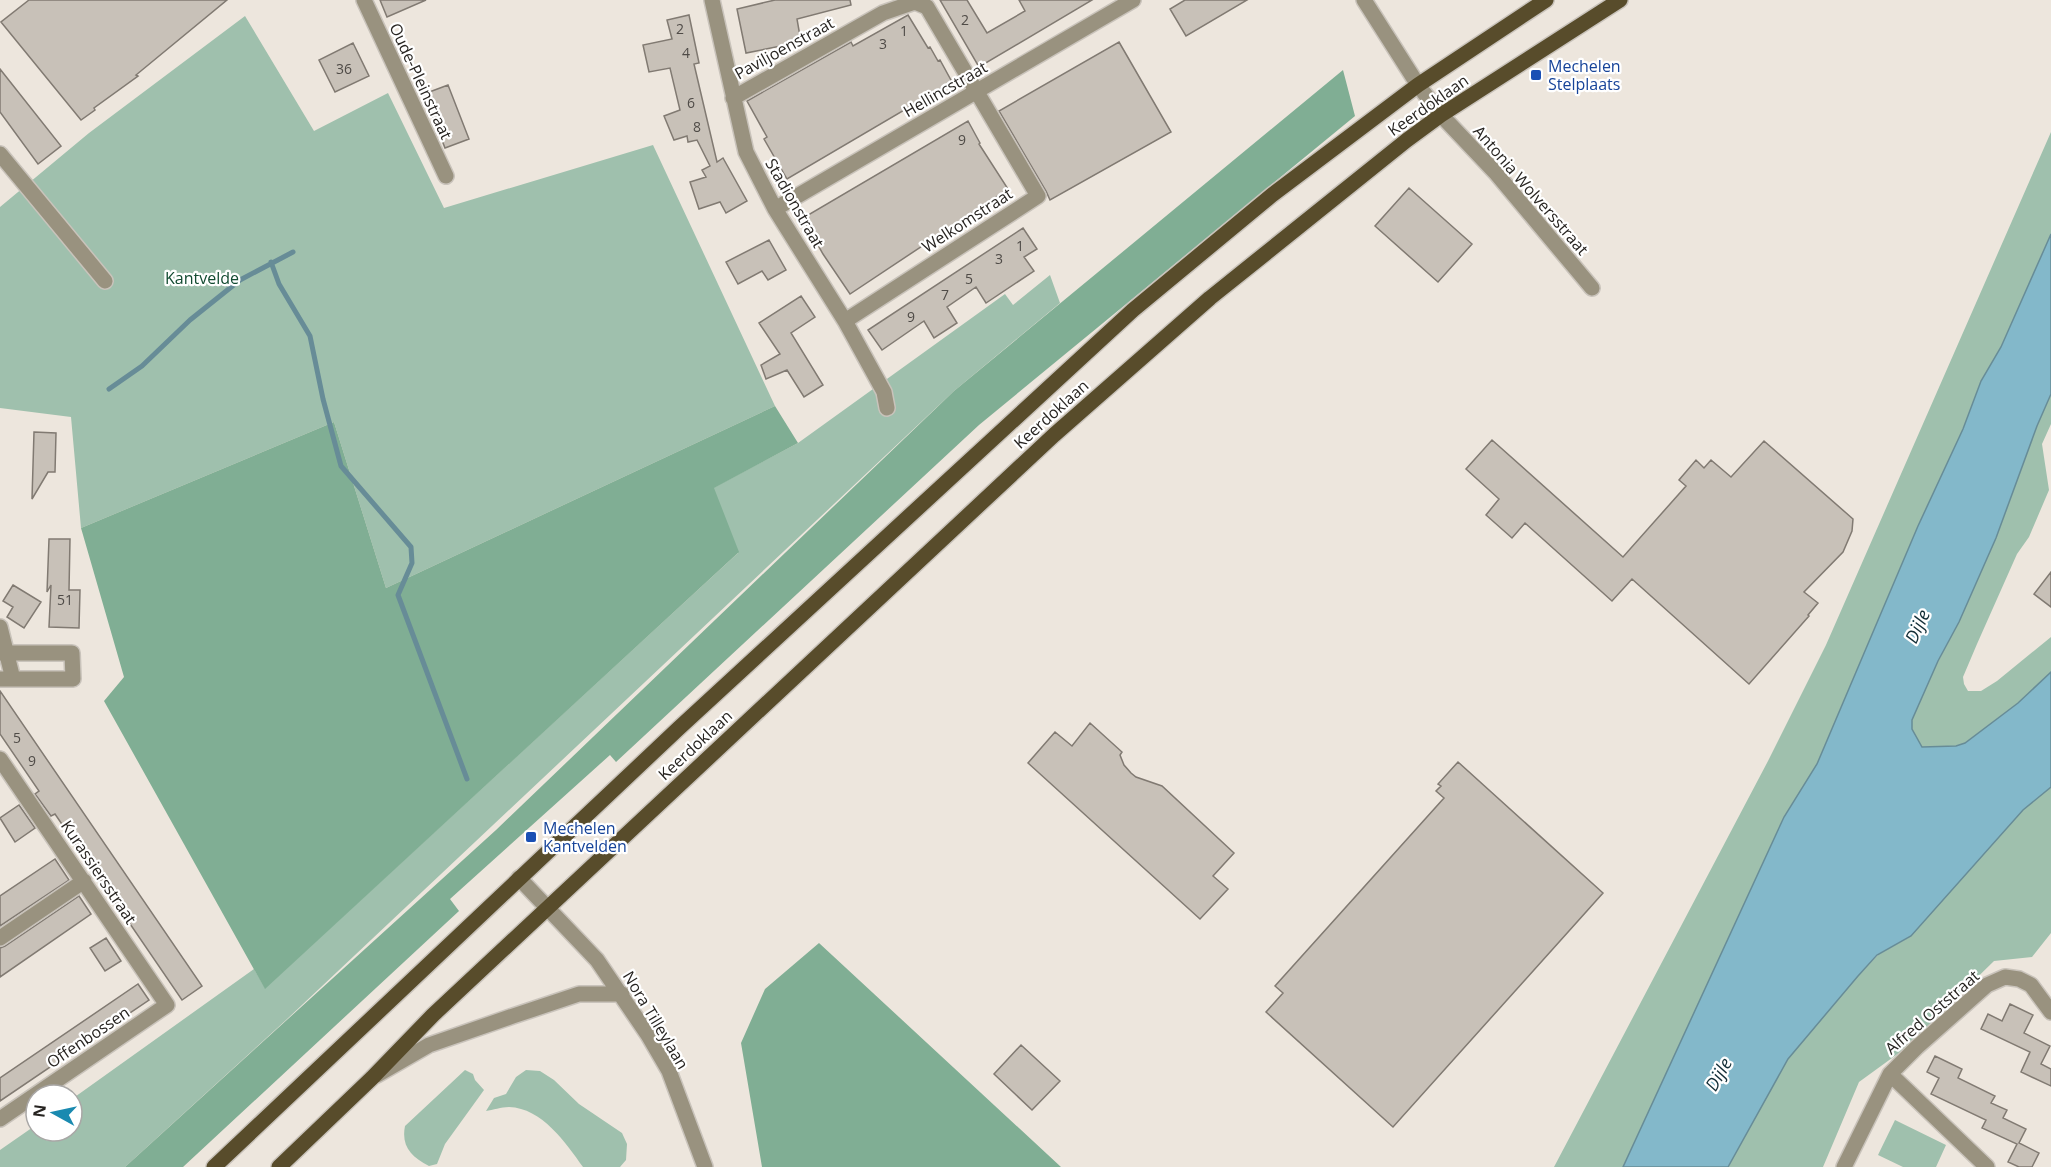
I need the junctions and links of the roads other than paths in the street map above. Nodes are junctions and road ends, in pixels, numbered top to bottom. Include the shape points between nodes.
1 (364, 0) edge
2 (712, 0) edge
3 (1133, 0) edge
4 (1364, 0) edge
5 (1546, 0) edge
6 (1620, 0) edge
7 (1418, 85) junction
8 (976, 92) junction
9 (733, 98) junction
10 (1441, 115) junction
11 (0, 154) edge
12 (446, 176) dead end
13 (775, 210) junction
14 (105, 281) dead end
15 (1592, 288) dead end
16 (845, 321) junction
17 (887, 408) dead end
18 (0, 627) edge
19 (3, 653) edge
20 (7, 679) edge
21 (0, 759) edge
22 (519, 878) junction
23 (84, 881) junction
24 (549, 907) junction
25 (0, 938) edge
26 (622, 994) junction
27 (167, 1005) joint
28 (2051, 1012) edge
29 (1890, 1074) junction
30 (372, 1078) junction
31 (0, 1119) edge
32 (214, 1167) edge
33 (279, 1167) edge
34 (705, 1167) edge
35 (1844, 1167) edge
36 (1987, 1167) edge

1 - 12 street, Oude-Pleinstraat
2 - 9 street, Stadionstraat
3 - 8 street, Hellincstraat
4 - 7 street, Antonia Wolversstraat
5 - 7 main road, Keerdoklaan
6 - 10 main road, Keerdoklaan
7 - 10 street, Antonia Wolversstraat
7 - 22 main road, Keerdoklaan via 1272,195 1132,310
8 - 9 street, Paviljoenstraat via 927,7 915,2 883,13
8 - 13 street, Hellincstraat
8 - 16 street, Welkomstraat via 1038,196
9 - 13 street, Stadionstraat via 746,152
10 - 15 street, Antonia Wolversstraat via 1495,172
10 - 24 main road, Keerdoklaan via 1210,298 1053,435
11 - 14 street
13 - 16 street, Stadionstraat
16 - 17 street, Stadionstraat via 884,392
18 - 19 street
19 - 20 street
19 - 20 street via 72,653 73,679
21 - 23 street, Kurassiersstraat
22 - 24 street, Nora Tilleylaan
22 - 32 main road, Keerdoklaan
23 - 25 street
23 - 27 street, Kurassiersstraat
24 - 26 street, Nora Tilleylaan
24 - 30 main road, Keerdoklaan
26 - 30 street via 579,994 513,1016 429,1045
26 - 34 street, Nora Tilleylaan via 669,1071
27 - 31 street, Offenbossen
28 - 29 street, Alfred Oststraat via 2031,985 2005,977 1987,985
29 - 35 street, Alfred Oststraat
29 - 36 street
30 - 33 main road, Keerdoklaan

